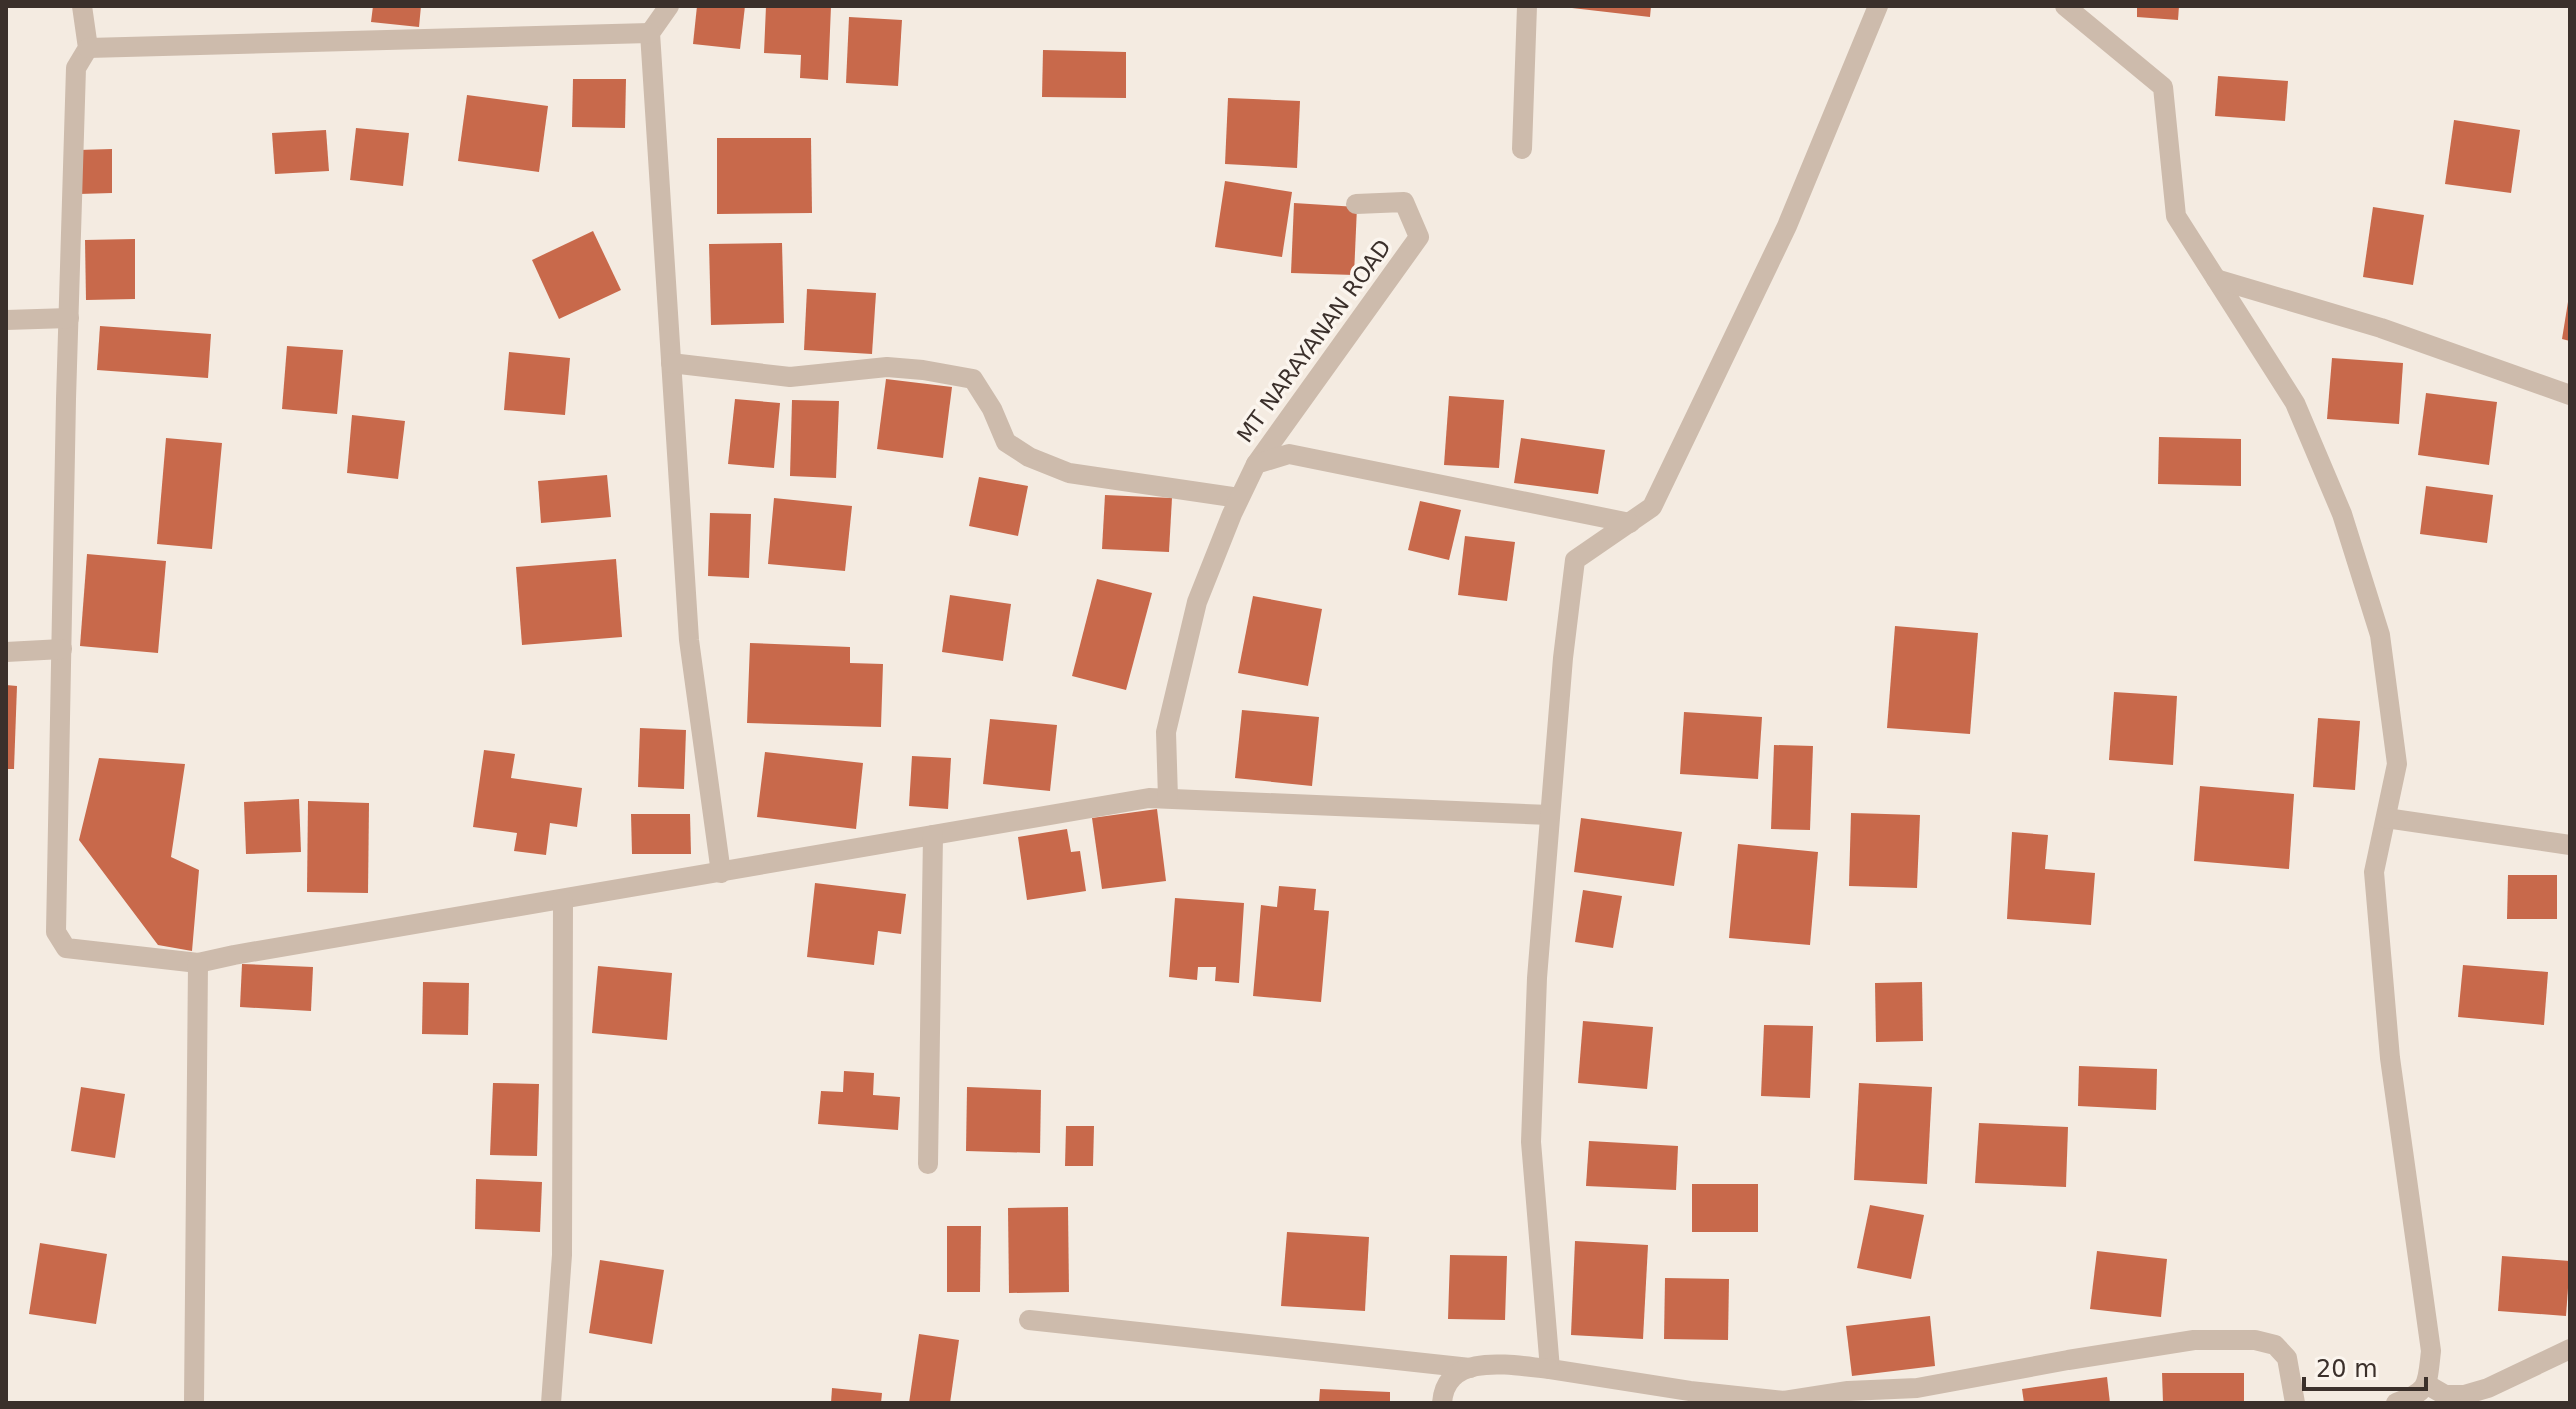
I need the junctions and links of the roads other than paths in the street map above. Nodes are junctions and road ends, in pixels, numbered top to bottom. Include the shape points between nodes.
1 (82, 6) edge
2 (669, 6) edge
3 (1527, 6) edge
4 (1878, 6) edge
5 (2065, 6) edge
6 (650, 33) junction
7 (88, 48) junction
8 (1522, 149) dead end
9 (1356, 204) dead end
10 (2216, 279) junction
11 (69, 318) junction
12 (6, 320) edge
13 (671, 363) junction
14 (2570, 395) edge
15 (1256, 464) junction
16 (1239, 498) junction
17 (1630, 523) junction
18 (62, 649) junction
19 (6, 652) edge
20 (1168, 798) junction
21 (1550, 815) junction
22 (2386, 818) junction
23 (933, 835) junction
24 (2570, 845) edge
25 (721, 873) junction
26 (563, 900) junction
27 (198, 963) junction
28 (928, 1164) dead end
29 (1029, 1320) dead end
30 (2570, 1349) edge
31 (1470, 1368) junction
32 (1550, 1369) junction
33 (2426, 1384) junction
34 (194, 1403) edge
35 (551, 1403) edge
36 (1442, 1403) edge
37 (2295, 1403) edge
38 (2396, 1403) edge

1 - 7 street
2 - 6 street
3 - 8 street
4 - 17 street via 1787,226 1652,507
5 - 10 street via 2163,87 2176,216
6 - 7 street
6 - 13 street
7 - 11 street via 76,68
9 - 15 street, MT NARAYANAN ROAD via 1404,202 1419,237
10 - 14 street via 2381,328
10 - 22 street via 2295,403 2342,514 2380,635 2397,764
11 - 12 street
11 - 18 street
13 - 16 street via 790,377 887,367 973,379 1006,442 1029,457 1069,473
13 - 25 street via 689,640
15 - 16 street
15 - 17 street via 1289,454
16 - 20 street via 1197,602 1166,732
17 - 21 street via 1575,560
18 - 19 street
18 - 27 street via 56,932 66,948
20 - 21 street
20 - 23 street
21 - 32 street via 1531,1142
22 - 24 street
22 - 33 street via 2374,872 2390,1058 2429,1326
23 - 25 street
23 - 28 street
25 - 26 street
26 - 27 street
26 - 35 street via 562,1255
27 - 34 street
29 - 31 street
30 - 33 street via 2464,1395 2445,1395
31 - 32 street via 1482,1363
31 - 36 street via 1454,1374
32 - 37 street via 1784,1401 1917,1388 2194,1340 2255,1340 2275,1345 2287,1358
33 - 38 street via 2419,1395

